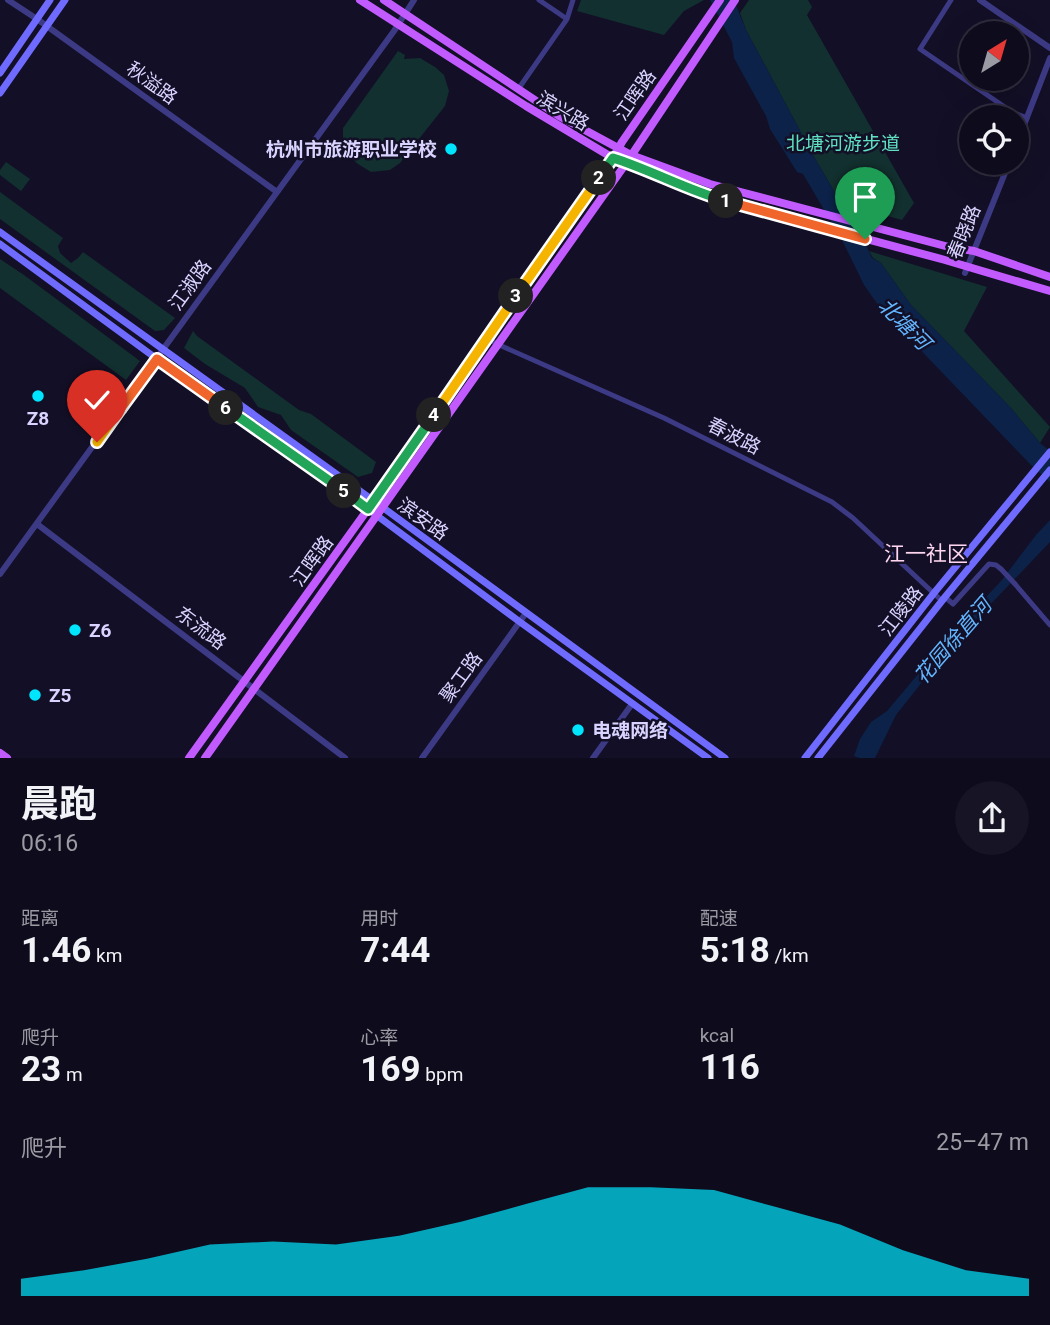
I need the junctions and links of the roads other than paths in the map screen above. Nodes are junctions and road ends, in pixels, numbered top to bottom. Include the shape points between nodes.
1 (8, 0) edge
2 (50, 0) edge
3 (65, 0) edge
4 (360, 0) edge
5 (384, 0) edge
6 (414, 0) edge
7 (539, 0) edge
8 (573, 0) edge
9 (720, 0) edge
10 (735, 0) edge
11 (951, 0) edge
12 (980, 0) edge
13 (404, 14) junction
14 (37, 19) junction
15 (567, 19) junction
16 (398, 25) junction
17 (46, 26) junction
18 (1050, 48) edge
19 (1050, 58) edge
20 (0, 73) edge
21 (519, 88) junction
22 (0, 93) edge
23 (1002, 105) edge
24 (1029, 113) edge
25 (618, 148) junction
26 (613, 158) junction
27 (629, 159) junction
28 (1004, 175) edge
29 (277, 192) junction
30 (0, 232) edge
31 (0, 244) edge
32 (974, 251) junction
33 (966, 270) junction
34 (1050, 277) edge
35 (1050, 291) edge
36 (488, 338) junction
37 (497, 344) junction
38 (163, 349) junction
39 (157, 359) junction
40 (1050, 452) edge
41 (1050, 470) edge
42 (371, 505) junction
43 (379, 512) junction
44 (37, 524) junction
45 (0, 575) edge
46 (934, 593) junction
47 (943, 599) junction
48 (526, 613) junction
49 (520, 622) junction
50 (1050, 625) edge
51 (245, 681) junction
52 (253, 688) junction
53 (632, 704) junction
54 (0, 753) edge
55 (7, 758) edge
56 (189, 758) edge
57 (205, 758) edge
58 (345, 758) edge
59 (422, 758) edge
60 (593, 758) edge
61 (708, 758) edge
62 (725, 758) edge
63 (805, 758) edge
64 (818, 758) edge

1 - 14 street, 秋溢路
2 - 14 main road
3 - 17 main road
4 - 16 main road, 滨兴路
5 - 13 main road, 滨兴路
6 - 13 street, 江淑路
7 - 15 street
8 - 15 street
9 - 25 main road, 江晖路
10 - 27 main road, 江晖路
11 - 23 street via 920,49
12 - 18 street
13 - 16 street, 江淑路
13 - 21 main road, 滨兴路
14 - 17 street, 秋溢路
14 - 20 main road
15 - 21 street
16 - 26 main road, 滨兴路
16 - 29 street, 江淑路
17 - 22 main road
17 - 29 street, 秋溢路
19 - 24 street
21 - 25 main road, 滨兴路
25 - 26 main road, 江晖路
25 - 27 main road, 滨兴路
26 - 27 main road, 滨兴路
26 - 36 main road, 江晖路
27 - 32 main road, 滨兴路
27 - 33 main road, 滨兴路 via 706,196 945,260
27 - 37 main road, 江晖路
28 - 32 street, 春晓路
29 - 38 street, 江淑路
30 - 38 main road, 滨安路
31 - 39 main road, 滨安路
32 - 33 street, 春晓路
32 - 34 main road, 滨兴路
33 - 35 main road, 滨兴路
36 - 37 street, 春波路
36 - 42 main road, 江晖路
37 - 43 main road, 江晖路
37 - 46 street, 春波路 via 664,418 832,502
38 - 39 street, 江淑路
38 - 42 main road, 滨安路
39 - 42 main road, 滨安路
39 - 44 street, 江淑路
40 - 46 main road, 江陵路
41 - 47 main road, 江陵路
42 - 43 main road, 滨安路
42 - 51 main road, 江晖路
43 - 48 main road, 滨安路
43 - 49 main road, 滨安路
43 - 52 main road, 江晖路
44 - 45 street, 江淑路
44 - 51 street, 东流路
46 - 47 street, 春波路
46 - 63 main road, 江陵路
47 - 50 street, bridge via 953,604 989,564 996,565
47 - 64 main road, 江陵路
48 - 49 street, 聚工路
48 - 62 main road, 滨安路
49 - 53 main road, 滨安路
49 - 59 street, 聚工路
51 - 52 street, 东流路
51 - 56 main road, 江晖路
52 - 57 main road, 江晖路
52 - 58 street, 东流路
53 - 60 street
53 - 61 main road, 滨安路
54 - 55 main road

